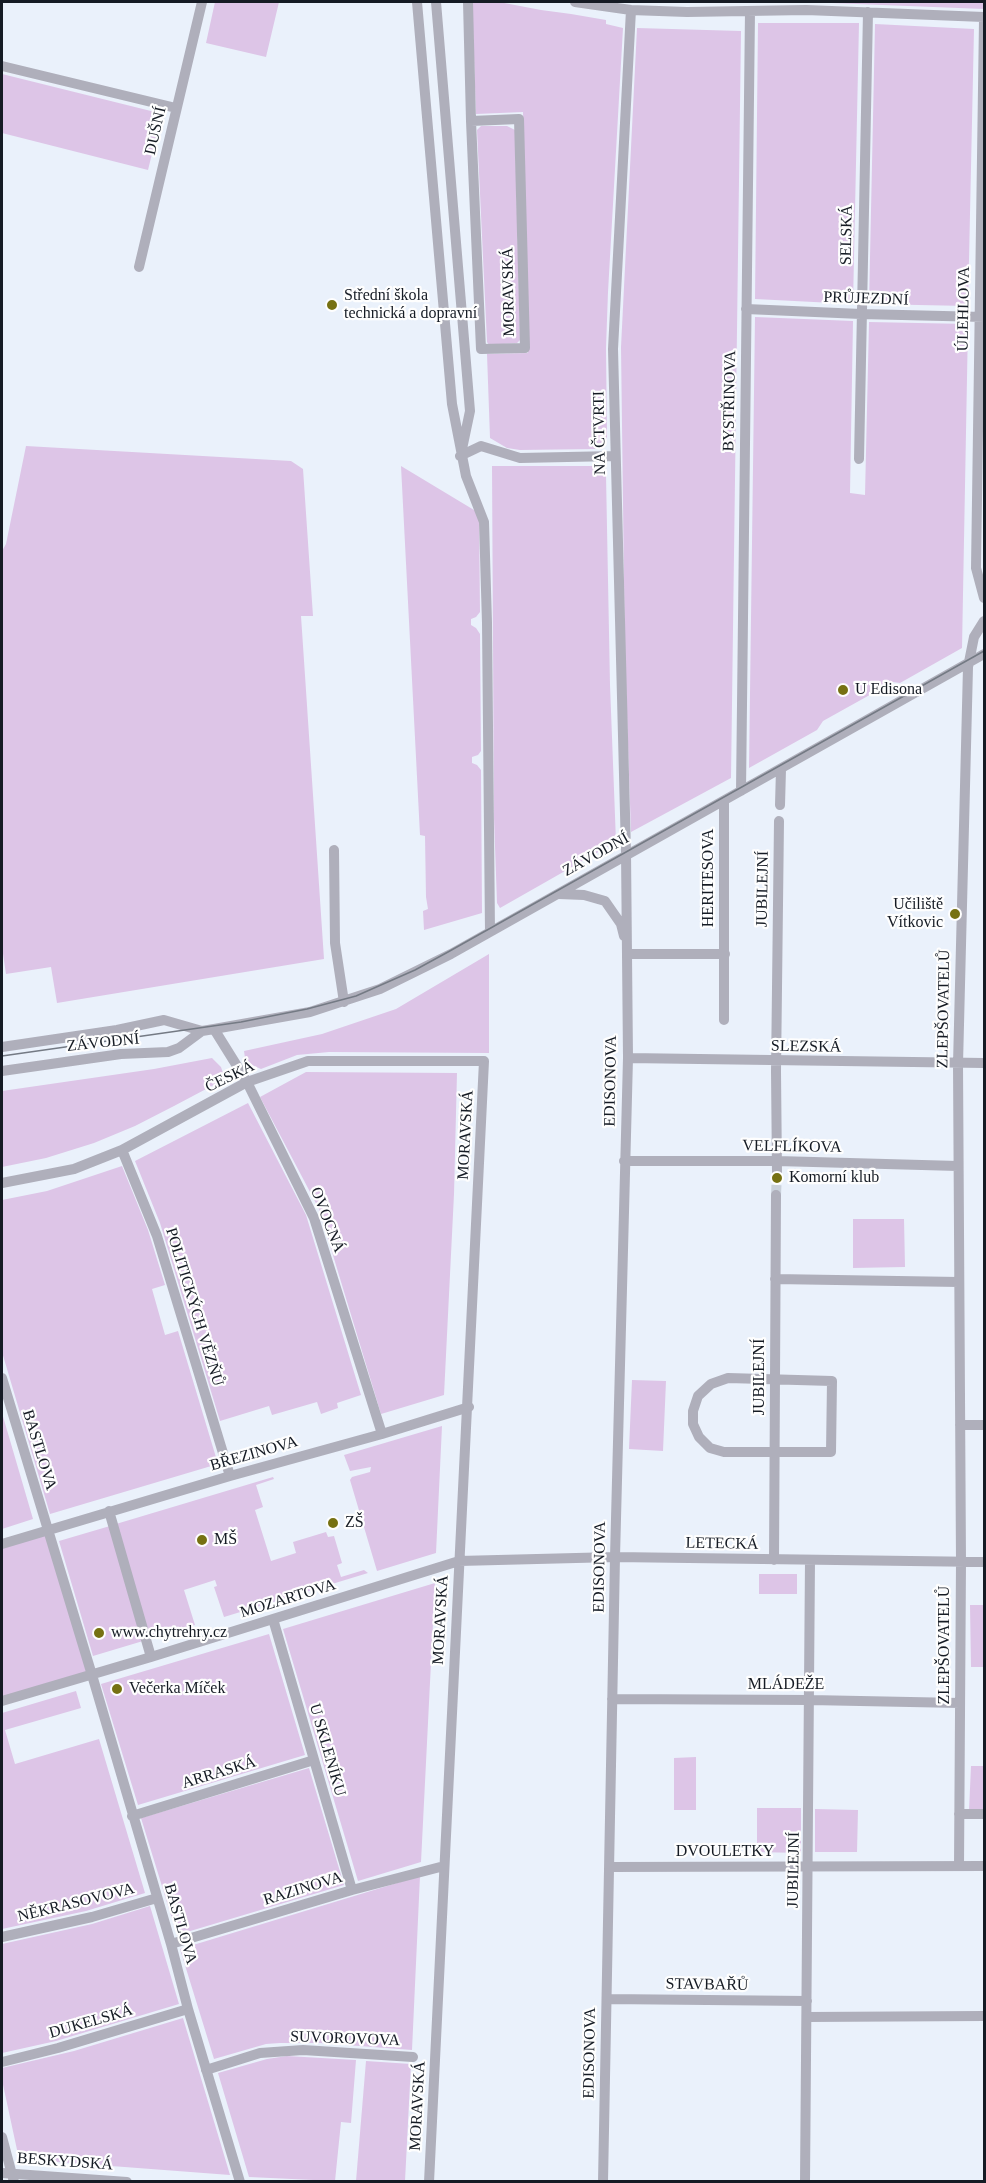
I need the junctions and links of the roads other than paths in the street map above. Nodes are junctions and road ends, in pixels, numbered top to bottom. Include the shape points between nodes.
1 (201, 2) edge
2 (417, 2) edge
3 (436, 2) edge
4 (468, 2) edge
5 (575, 2) edge
6 (631, 10) junction
7 (750, 11) junction
8 (868, 12) junction
9 (984, 18) edge
10 (2, 66) edge
11 (176, 108) junction
12 (471, 121) junction
13 (139, 267) dead end
14 (746, 309) junction
15 (861, 314) junction
16 (982, 317) edge
17 (460, 456) junction
18 (615, 456) junction
19 (859, 459) dead end
20 (981, 575) edge
21 (984, 598) edge
22 (984, 621) edge
23 (984, 654) edge
24 (968, 664) junction
25 (781, 769) junction
26 (741, 791) junction
27 (724, 801) junction
28 (780, 805) dead end
29 (779, 821) dead end
30 (334, 850) dead end
31 (626, 856) junction
32 (559, 894) junction
33 (490, 932) junction
34 (628, 954) junction
35 (724, 954) junction
36 (344, 1002) junction
37 (724, 1020) dead end
38 (208, 1030) junction
39 (2, 1047) edge
40 (627, 1058) junction
41 (484, 1061) joint
42 (776, 1061) junction
43 (984, 1063) edge
44 (958, 1064) junction
45 (2, 1071) edge
46 (247, 1082) junction
47 (122, 1150) junction
48 (624, 1161) junction
49 (777, 1161) junction
50 (958, 1166) junction
51 (777, 1173) tunnel mouth
52 (2, 1183) edge
53 (776, 1195) tunnel mouth
54 (775, 1279) junction
55 (959, 1282) junction
56 (2, 1378) edge
57 (775, 1378) junction
58 (469, 1407) junction
59 (960, 1425) junction
60 (984, 1425) edge
61 (382, 1434) junction
62 (774, 1453) junction
63 (230, 1476) junction
64 (109, 1511) junction
65 (47, 1531) junction
66 (2, 1544) edge
67 (615, 1557) junction
68 (774, 1560) junction
69 (810, 1560) junction
70 (459, 1561) junction
71 (960, 1562) junction
72 (984, 1562) edge
73 (273, 1619) junction
74 (151, 1657) junction
75 (92, 1675) junction
76 (612, 1699) junction
77 (810, 1700) junction
78 (2, 1701) edge
79 (960, 1703) junction
80 (314, 1760) junction
81 (959, 1814) junction
82 (984, 1814) edge
83 (132, 1816) junction
84 (444, 1866) junction
85 (959, 1866) junction
86 (984, 1866) edge
87 (610, 1867) junction
88 (809, 1867) junction
89 (352, 1890) junction
90 (157, 1898) junction
91 (2, 1937) edge
92 (171, 1944) junction
93 (607, 1999) junction
94 (807, 2001) junction
95 (188, 2009) junction
96 (984, 2016) edge
97 (807, 2017) junction
98 (413, 2057) dead end
99 (2, 2062) edge
100 (206, 2070) junction
101 (2, 2137) edge
102 (8, 2176) edge
103 (127, 2181) edge
104 (240, 2181) edge
105 (429, 2181) edge
106 (603, 2181) edge
107 (805, 2181) edge

1 - 11 street, DUŠNÍ
2 - 17 street via 452,404
3 - 17 street via 470,411
4 - 12 street, MORAVSKÁ
5 - 6 street
6 - 7 street
6 - 18 street, NA ČTVRTI via 614,349
7 - 8 street
7 - 14 street, BYSTŘINOVA
8 - 9 street
8 - 15 street, SELSKÁ
9 - 16 street, ÚLEHLOVA
10 - 11 street
11 - 13 street, DUŠNÍ
12 - 12 street, MORAVSKÁ via 519,119 525,348 481,349
14 - 15 street, PRŮJEZDNÍ
14 - 26 street, BYSTŘINOVA
15 - 16 street, PRŮJEZDNÍ
15 - 19 street, SELSKÁ
16 - 20 street, ÚLEHLOVA via 976,568
17 - 18 street via 481,446 520,458
17 - 33 street via 484,522
18 - 31 street, NA ČTVRTI
20 - 21 street, ÚLEHLOVA
22 - 24 street via 974,637
23 - 24 street, ZÁVODNÍ
24 - 25 street, ZÁVODNÍ
24 - 44 street, ZLEPŠOVATELŮ
25 - 26 street, ZÁVODNÍ
25 - 28 street
26 - 27 street, ZÁVODNÍ
27 - 31 street, ZÁVODNÍ
27 - 35 street, HERITESOVA
29 - 42 street, JUBILEJNÍ
30 - 36 street via 335,943
31 - 32 street, ZÁVODNÍ
31 - 34 street, EDISONOVA
32 - 33 street, ZÁVODNÍ
32 - 34 street, EDISONOVA via 604,901 621,924
33 - 36 street, ZÁVODNÍ via 398,981
34 - 35 street
34 - 40 street, EDISONOVA
35 - 37 street, HERITESOVA
36 - 38 street, ZÁVODNÍ
38 - 39 street, ZÁVODNÍ via 164,1020
38 - 45 street, ZÁVODNÍ via 168,1052 121,1054
38 - 46 street, OVOCNÁ
40 - 42 street, SLEZSKÁ
40 - 48 street, EDISONOVA
41 - 46 street, ČESKÁ via 308,1060
41 - 58 street, MORAVSKÁ
42 - 44 street, SLEZSKÁ
42 - 49 street, JUBILEJNÍ
43 - 44 street, SLEZSKÁ
44 - 50 street, ZLEPŠOVATELŮ
46 - 47 street, ČESKÁ
46 - 61 street, OVOCNÁ via 314,1218
47 - 52 street, ČESKÁ via 74,1168
47 - 63 street, POLITICKÝCH VĚZŇŮ via 157,1236
48 - 49 street, VELFLÍKOVA
48 - 67 street, EDISONOVA
49 - 50 street, VELFLÍKOVA
49 - 51 street, JUBILEJNÍ
50 - 55 street, ZLEPŠOVATELŮ
53 - 54 street, JUBILEJNÍ
54 - 55 street
54 - 57 street, JUBILEJNÍ
55 - 59 street, ZLEPŠOVATELŮ
56 - 65 street, BASTLOVA
57 - 62 street, JUBILEJNÍ
57 - 62 street via 832,1381 831,1452
57 - 62 street via 728,1378 711,1384 698,1396 693,1411 693,1424 710,1448
58 - 61 street, BŘEZINOVA
58 - 70 street, MORAVSKÁ
59 - 60 street
59 - 71 street, ZLEPŠOVATELŮ
61 - 63 street, BŘEZINOVA
62 - 68 street, JUBILEJNÍ
63 - 64 street, BŘEZINOVA
64 - 65 street, BŘEZINOVA
64 - 74 street
65 - 66 street, BŘEZINOVA
65 - 75 street, BASTLOVA
67 - 68 street, LETECKÁ
67 - 70 street, LETECKÁ
67 - 76 street, EDISONOVA
68 - 69 street, LETECKÁ
69 - 71 street, LETECKÁ
69 - 77 street, JUBILEJNÍ
70 - 73 street, MOZARTOVA
70 - 84 street, MORAVSKÁ
71 - 72 street, LETECKÁ
71 - 79 street, ZLEPŠOVATELŮ
73 - 74 street, MOZARTOVA
73 - 80 street, U SKLENÍKU
74 - 75 street, MOZARTOVA
75 - 78 street, MOZARTOVA
75 - 83 street, BASTLOVA
76 - 77 street, MLÁDEŽE
76 - 87 street, EDISONOVA
77 - 79 street, MLÁDEŽE
77 - 88 street, JUBILEJNÍ
79 - 81 street, ZLEPŠOVATELŮ
80 - 83 street, ARRASKÁ
80 - 89 street, U SKLENÍKU
81 - 82 street
81 - 85 street, ZLEPŠOVATELŮ
83 - 90 street, BASTLOVA
84 - 89 street, RAZINOVA
84 - 105 street, MORAVSKÁ
85 - 86 street, DVOULETKY
85 - 88 street, DVOULETKY
87 - 88 street, DVOULETKY
87 - 93 street, EDISONOVA
88 - 94 street, JUBILEJNÍ
89 - 92 street, RAZINOVA
90 - 91 street, NĚKRASOVOVA
90 - 92 street, BASTLOVA
92 - 95 street, BASTLOVA
93 - 94 street, STAVBAŘŮ
93 - 106 street, EDISONOVA
94 - 97 street, JUBILEJNÍ
95 - 99 street, DUKELSKÁ
95 - 100 street, BASTLOVA
96 - 97 street
97 - 107 street, JUBILEJNÍ
98 - 100 street, SUVOROVOVA via 303,2050 260,2053
100 - 104 street, BASTLOVA
101 - 102 street
102 - 103 street, BESKYDSKÁ

